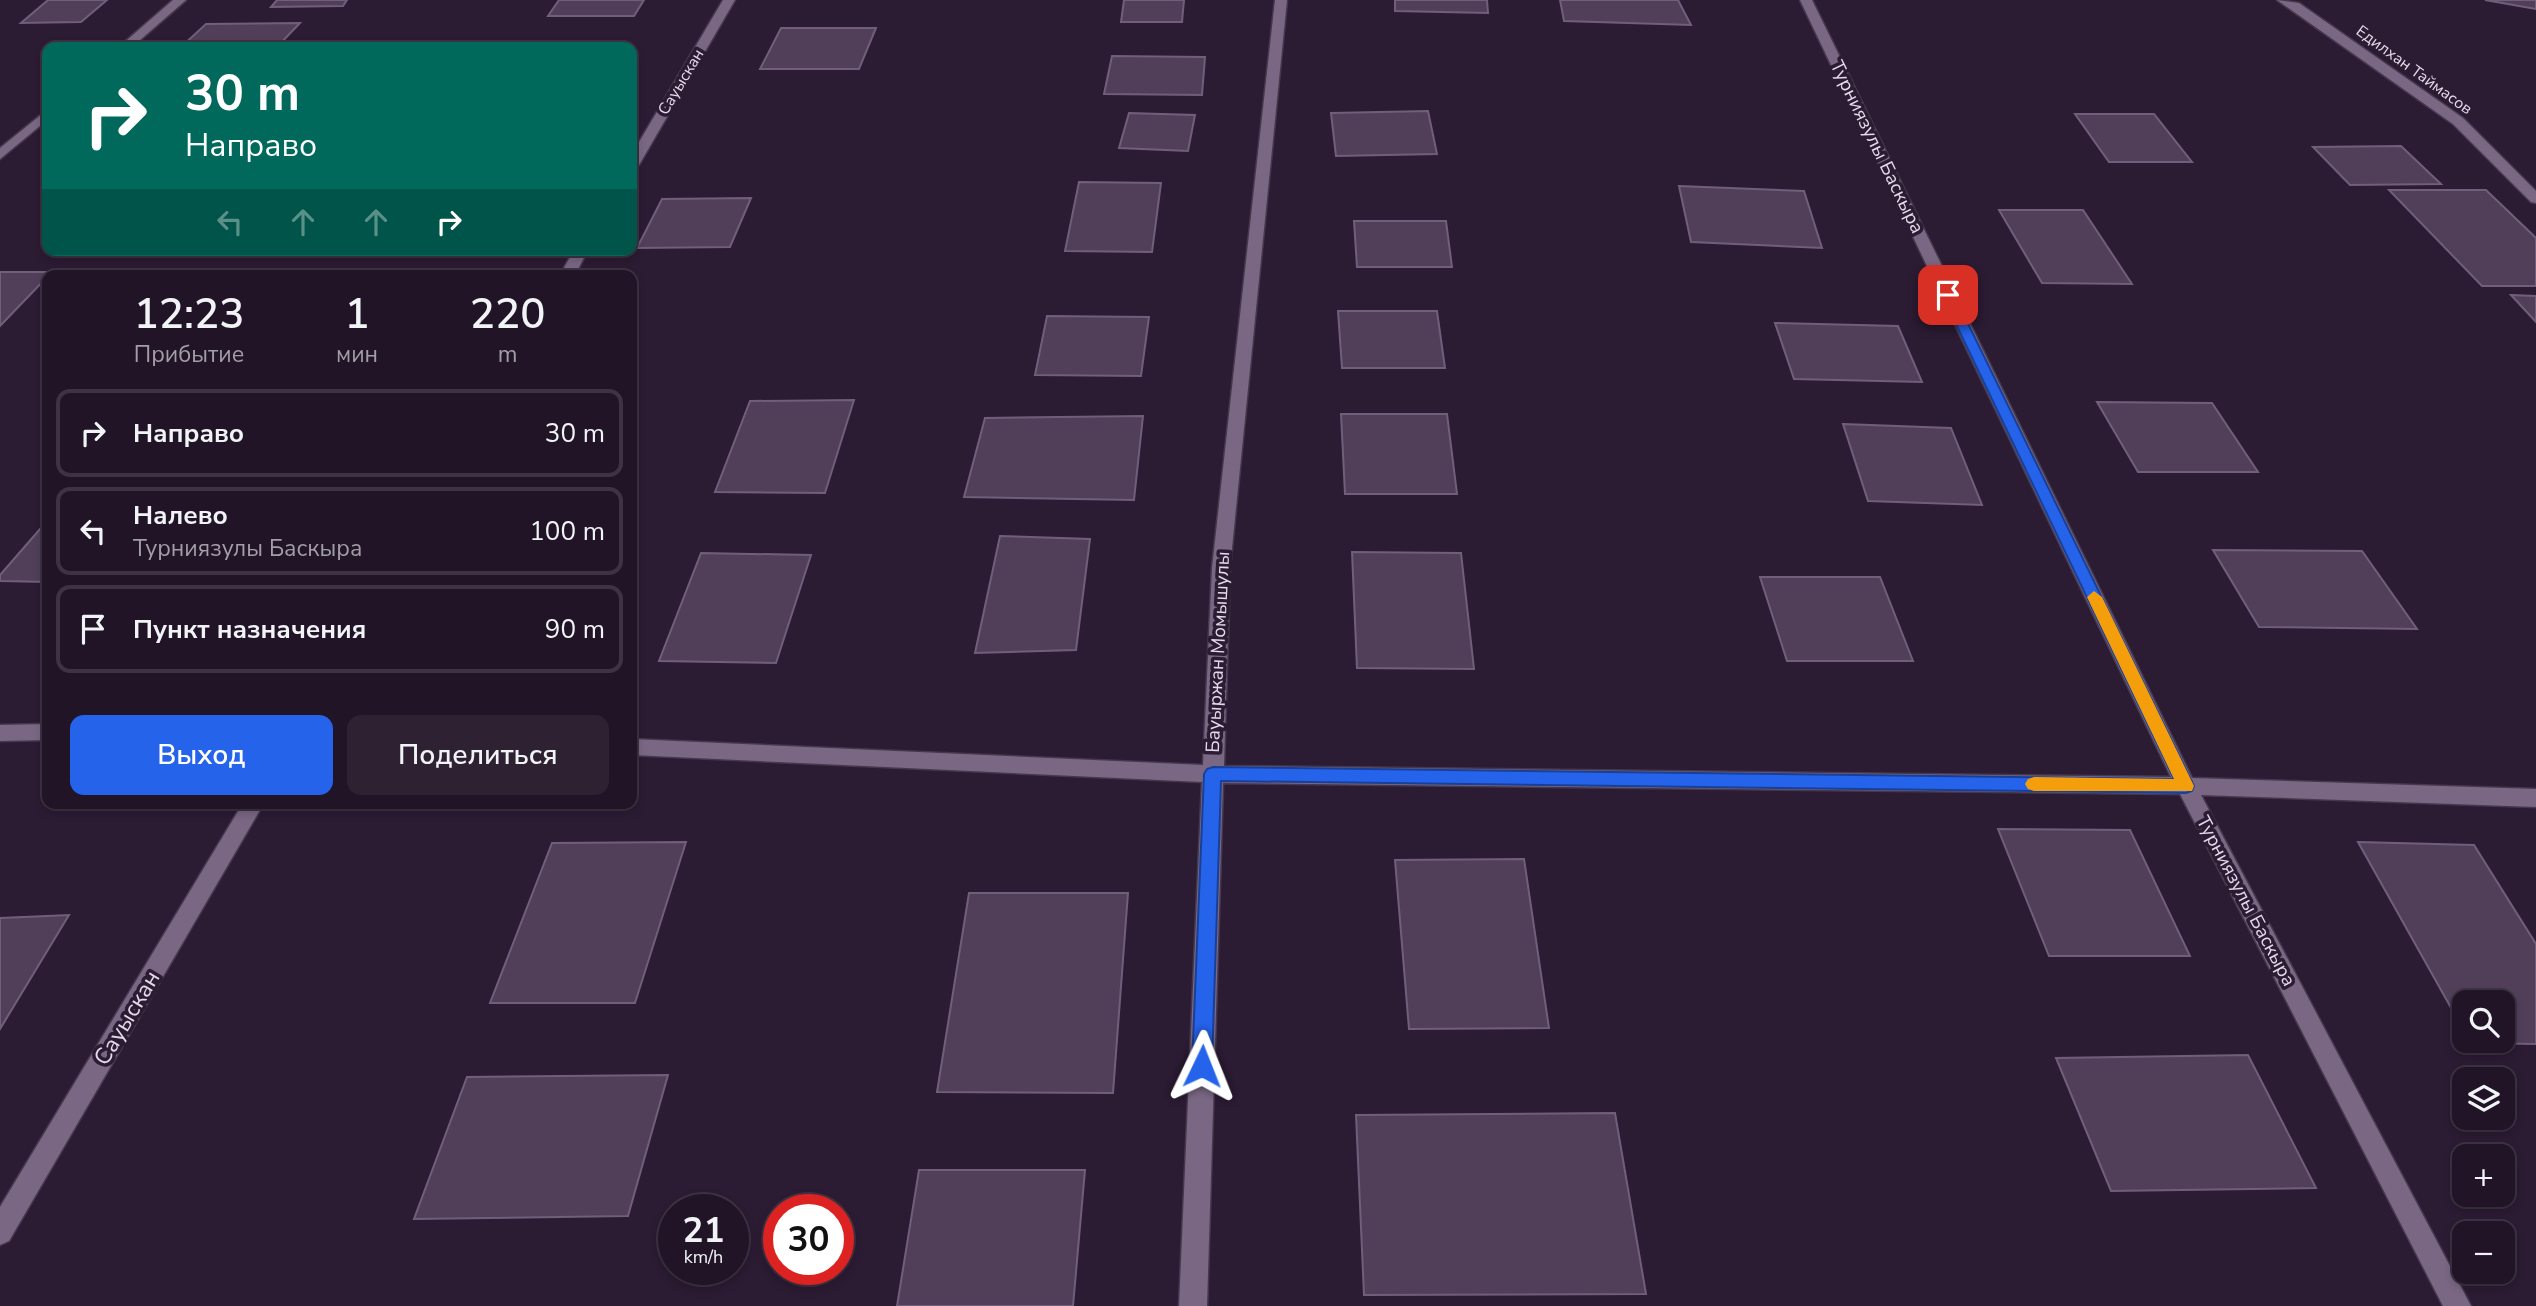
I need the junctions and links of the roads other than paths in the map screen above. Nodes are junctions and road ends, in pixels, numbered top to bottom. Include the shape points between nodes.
1 (180, 0) edge
2 (729, 0) edge
3 (1281, 0) edge
4 (1806, 0) edge
5 (2289, 3) edge
6 (131, 42) edge
7 (42, 118) edge
8 (0, 155) edge
9 (637, 156) edge
10 (2536, 199) edge
11 (42, 732) edge
12 (0, 733) edge
13 (637, 747) edge
14 (1213, 774) junction
15 (2186, 786) junction
16 (2536, 798) edge
17 (250, 809) edge
18 (0, 1232) edge
19 (1194, 1306) edge
20 (2457, 1306) edge

1 - 6 street
2 - 9 street, Сауыскан
3 - 14 street, Бауыржан Момышулы via 1221,568
4 - 15 street, Турниязулы Баскыра
5 - 10 street, Едилхан Таймасов via 2458,121
7 - 8 street
11 - 12 street
13 - 14 street
14 - 15 street
14 - 19 street, Бауыржан Момышулы
15 - 16 street
15 - 20 street, Турниязулы Баскыра
17 - 18 street, Сауыскан

